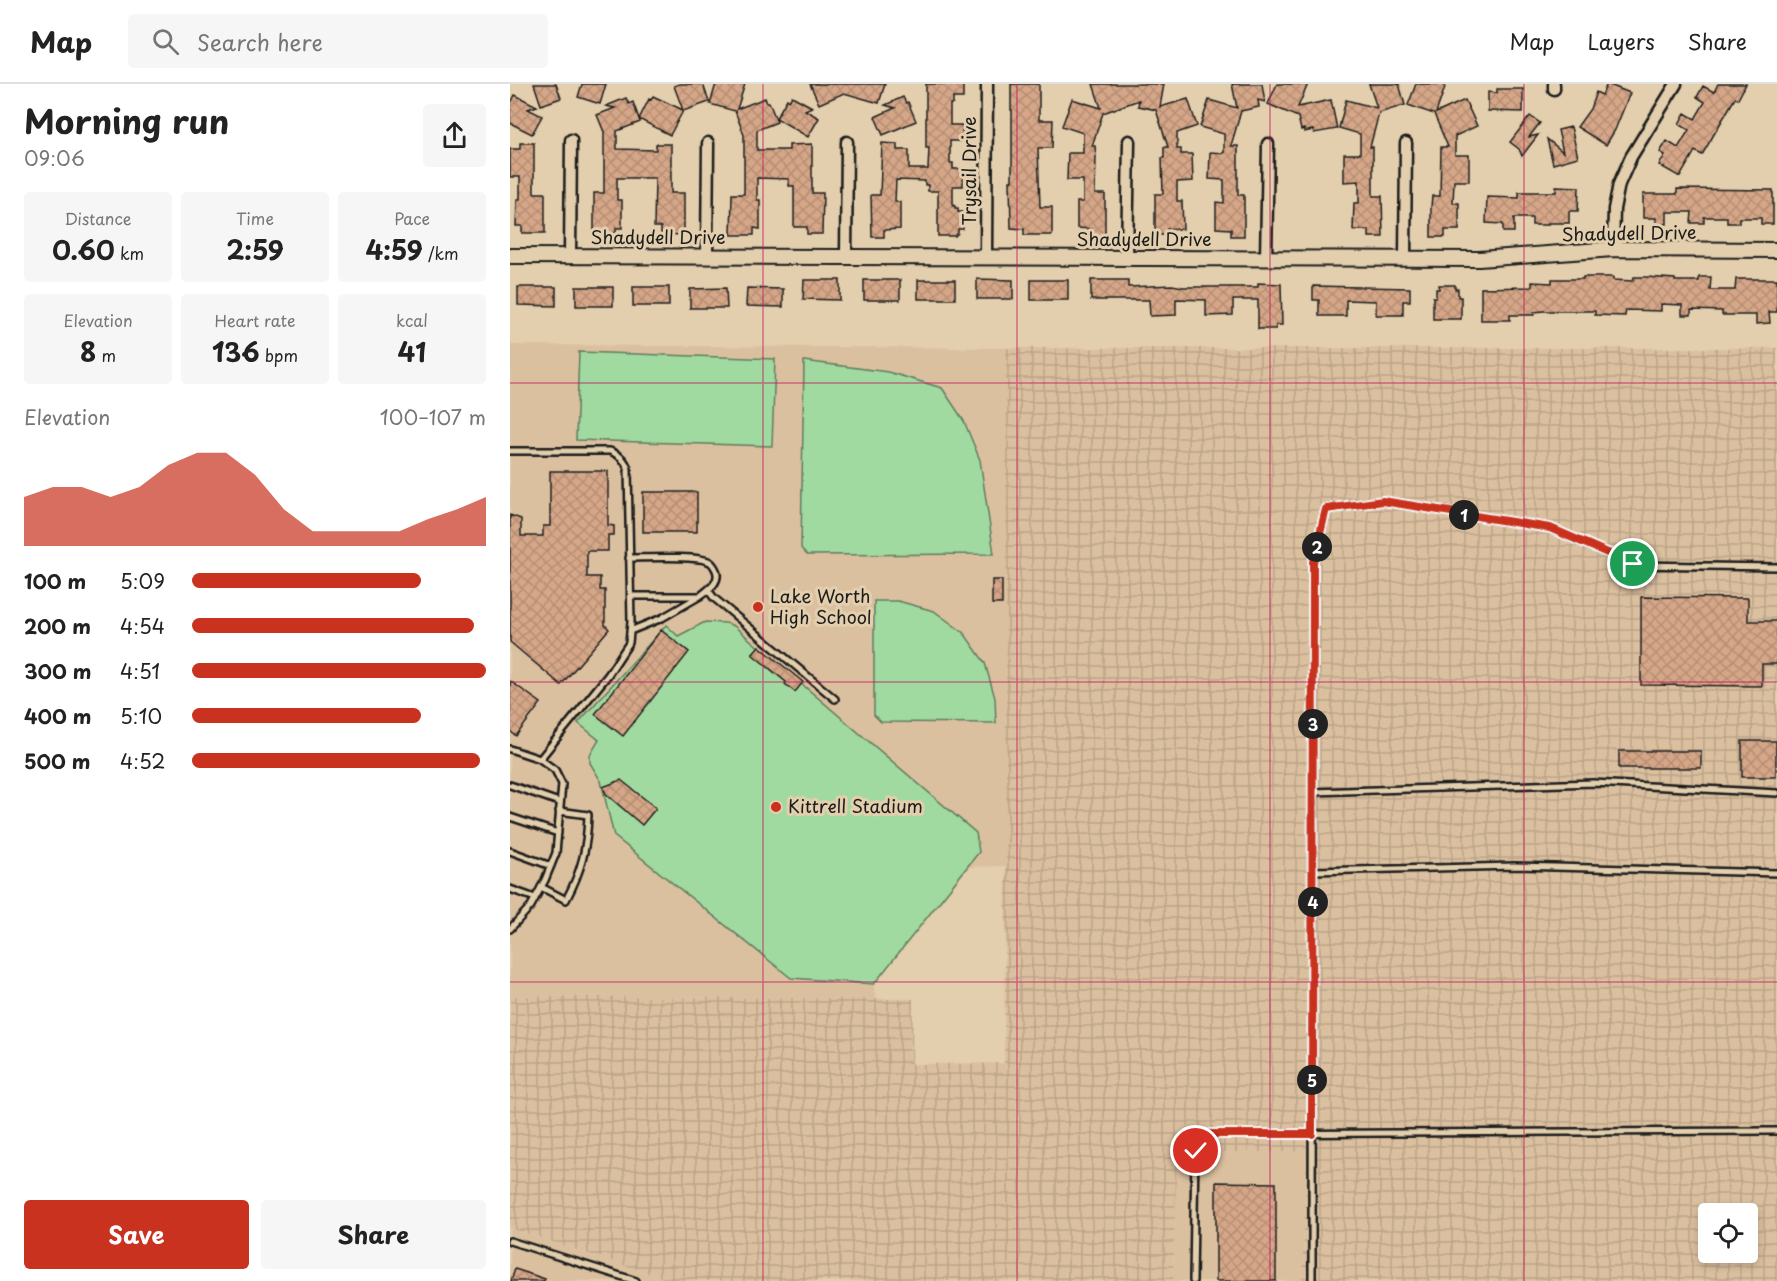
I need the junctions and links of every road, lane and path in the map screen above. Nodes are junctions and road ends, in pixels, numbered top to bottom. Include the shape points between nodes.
1 (987, 84) edge
2 (1676, 84) edge
3 (571, 140) dead end
4 (1129, 141) dead end
5 (847, 142) dead end
6 (708, 143) dead end
7 (1406, 143) dead end
8 (1268, 144) dead end
9 (1613, 249) junction
10 (1777, 250) edge
11 (510, 256) edge
12 (570, 256) junction
13 (707, 256) junction
14 (846, 257) junction
15 (986, 257) junction
16 (1127, 258) junction
17 (1266, 259) junction
18 (1404, 259) junction
19 (510, 451) edge
20 (629, 558) junction
21 (1777, 567) edge
22 (708, 590) junction
23 (631, 596) junction
24 (700, 596) junction
25 (630, 631) junction
26 (835, 699) dead end
27 (510, 749) edge
28 (540, 759) junction
29 (510, 785) edge
30 (1313, 792) junction
31 (1777, 793) edge
32 (559, 802) junction
33 (559, 812) junction
34 (510, 817) edge
35 (558, 833) junction
36 (510, 851) edge
37 (551, 866) junction
38 (1313, 871) junction
39 (1777, 873) edge
40 (541, 887) junction
41 (510, 889) edge
42 (535, 898) junction
43 (511, 927) edge
44 (1777, 1131) edge
45 (1312, 1134) junction
46 (510, 1241) edge
47 (636, 1281) edge
48 (1193, 1281) edge
49 (1312, 1281) edge

1 - 15 street, Trysail Drive
2 - 9 street via 1619,184
3 - 12 street
4 - 16 street
5 - 14 street
6 - 13 street
7 - 18 street
8 - 17 street
9 - 10 street, Shadydell Drive
9 - 18 street, Shadydell Drive via 1479,259
11 - 12 street, Shadydell Drive
12 - 13 street, Shadydell Drive
13 - 14 street, Shadydell Drive
14 - 15 street, Shadydell Drive
15 - 16 street, Shadydell Drive
16 - 17 street, Shadydell Drive
17 - 18 street, Shadydell Drive
19 - 20 lane via 610,451 626,462
20 - 22 lane via 699,558 710,562 717,575
20 - 23 lane
21 - 30 lane via 1633,564 1550,528 1383,501 1326,509 1313,562
22 - 24 lane
22 - 26 lane
23 - 24 lane
23 - 25 lane
24 - 25 lane
25 - 28 lane via 629,643 608,675
27 - 28 lane
28 - 32 lane via 555,770 562,784
29 - 32 lane
30 - 31 lane via 1593,783
30 - 38 lane
32 - 33 lane
33 - 35 lane
33 - 40 lane via 588,815 587,845 566,900
34 - 35 lane
35 - 37 lane
36 - 37 lane
37 - 40 lane
38 - 39 lane via 1515,867
38 - 45 lane
40 - 42 lane
41 - 42 lane
42 - 43 lane
44 - 45 lane
45 - 48 lane via 1209,1134 1197,1143
45 - 49 lane
46 - 47 lane

